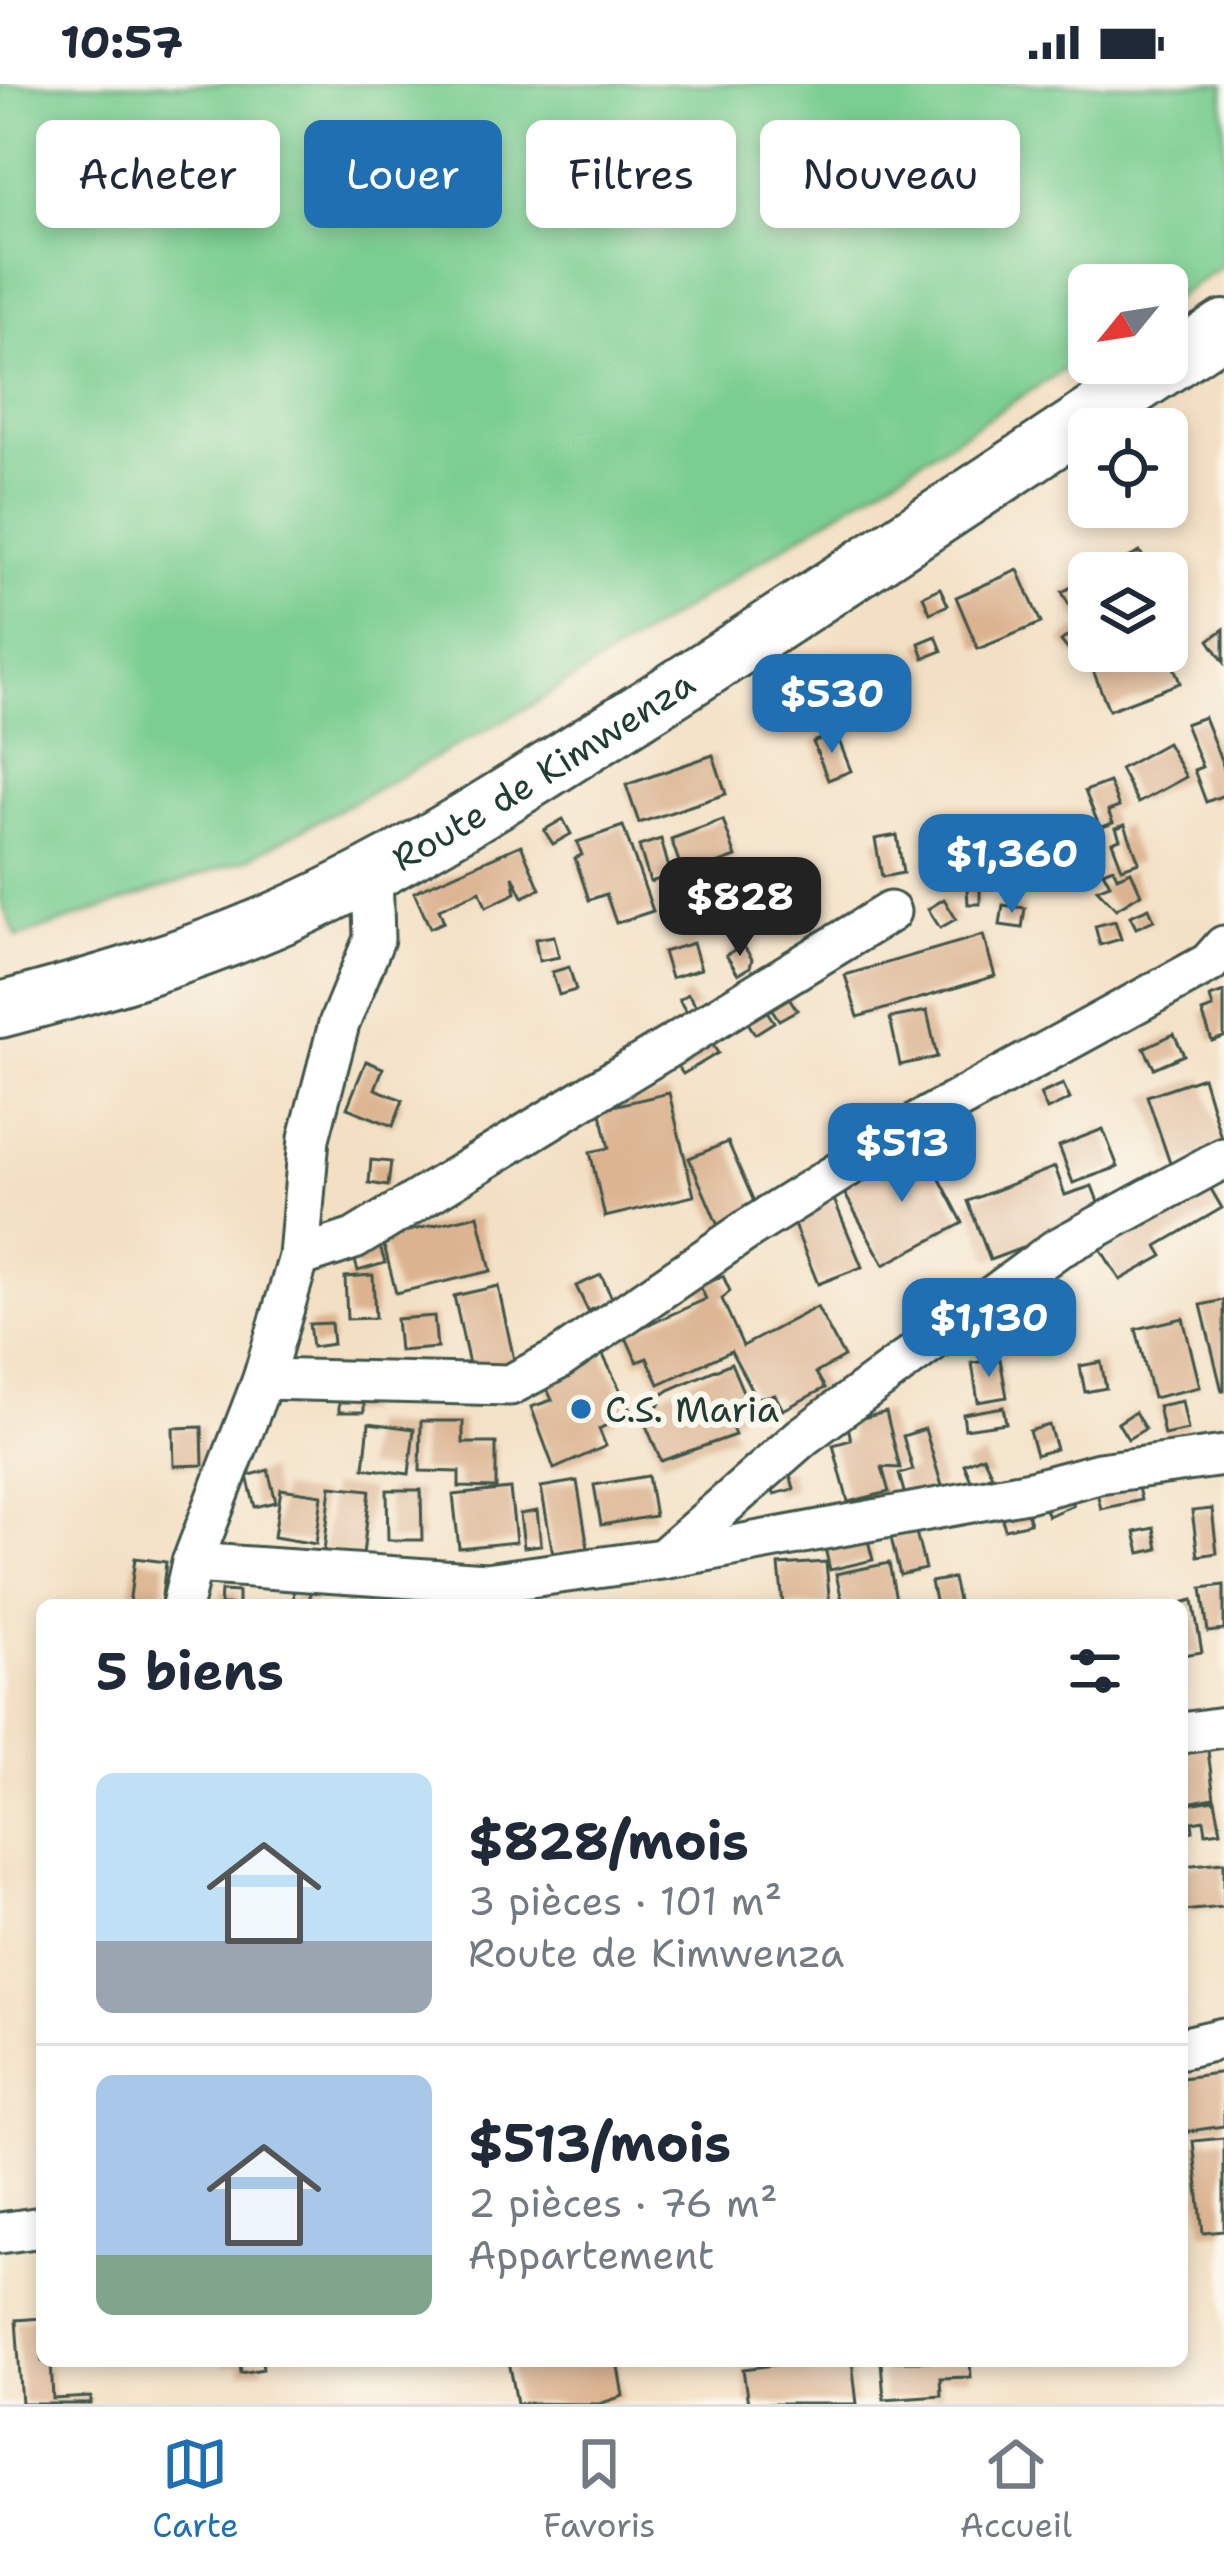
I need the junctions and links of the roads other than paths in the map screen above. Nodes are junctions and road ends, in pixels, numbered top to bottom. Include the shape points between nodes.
1 (1224, 328) edge
2 (372, 871) junction
3 (890, 912) dead end
4 (1224, 946) edge
5 (0, 1010) edge
6 (1224, 1159) edge
7 (299, 1257) junction
8 (263, 1379) junction
9 (1224, 1456) edge
10 (662, 1559) junction
11 (193, 1563) junction
12 (184, 1599) edge
13 (1224, 1727) edge
14 (1188, 1732) edge
15 (1224, 2038) edge
16 (1188, 2047) edge
17 (36, 2228) edge
18 (0, 2233) edge

1 - 2 street, Route de Kimwenza via 747,644
2 - 5 street, Route de Kimwenza via 269,923 113,980
2 - 7 street via 374,939 339,1024 309,1138
3 - 7 street via 354,1239
4 - 8 street via 1209,963 929,1116 511,1385
6 - 10 street via 1055,1250 802,1437
7 - 8 street
8 - 11 street
9 - 10 street
10 - 11 street via 486,1582
11 - 12 street
13 - 14 street
15 - 16 street
17 - 18 street

